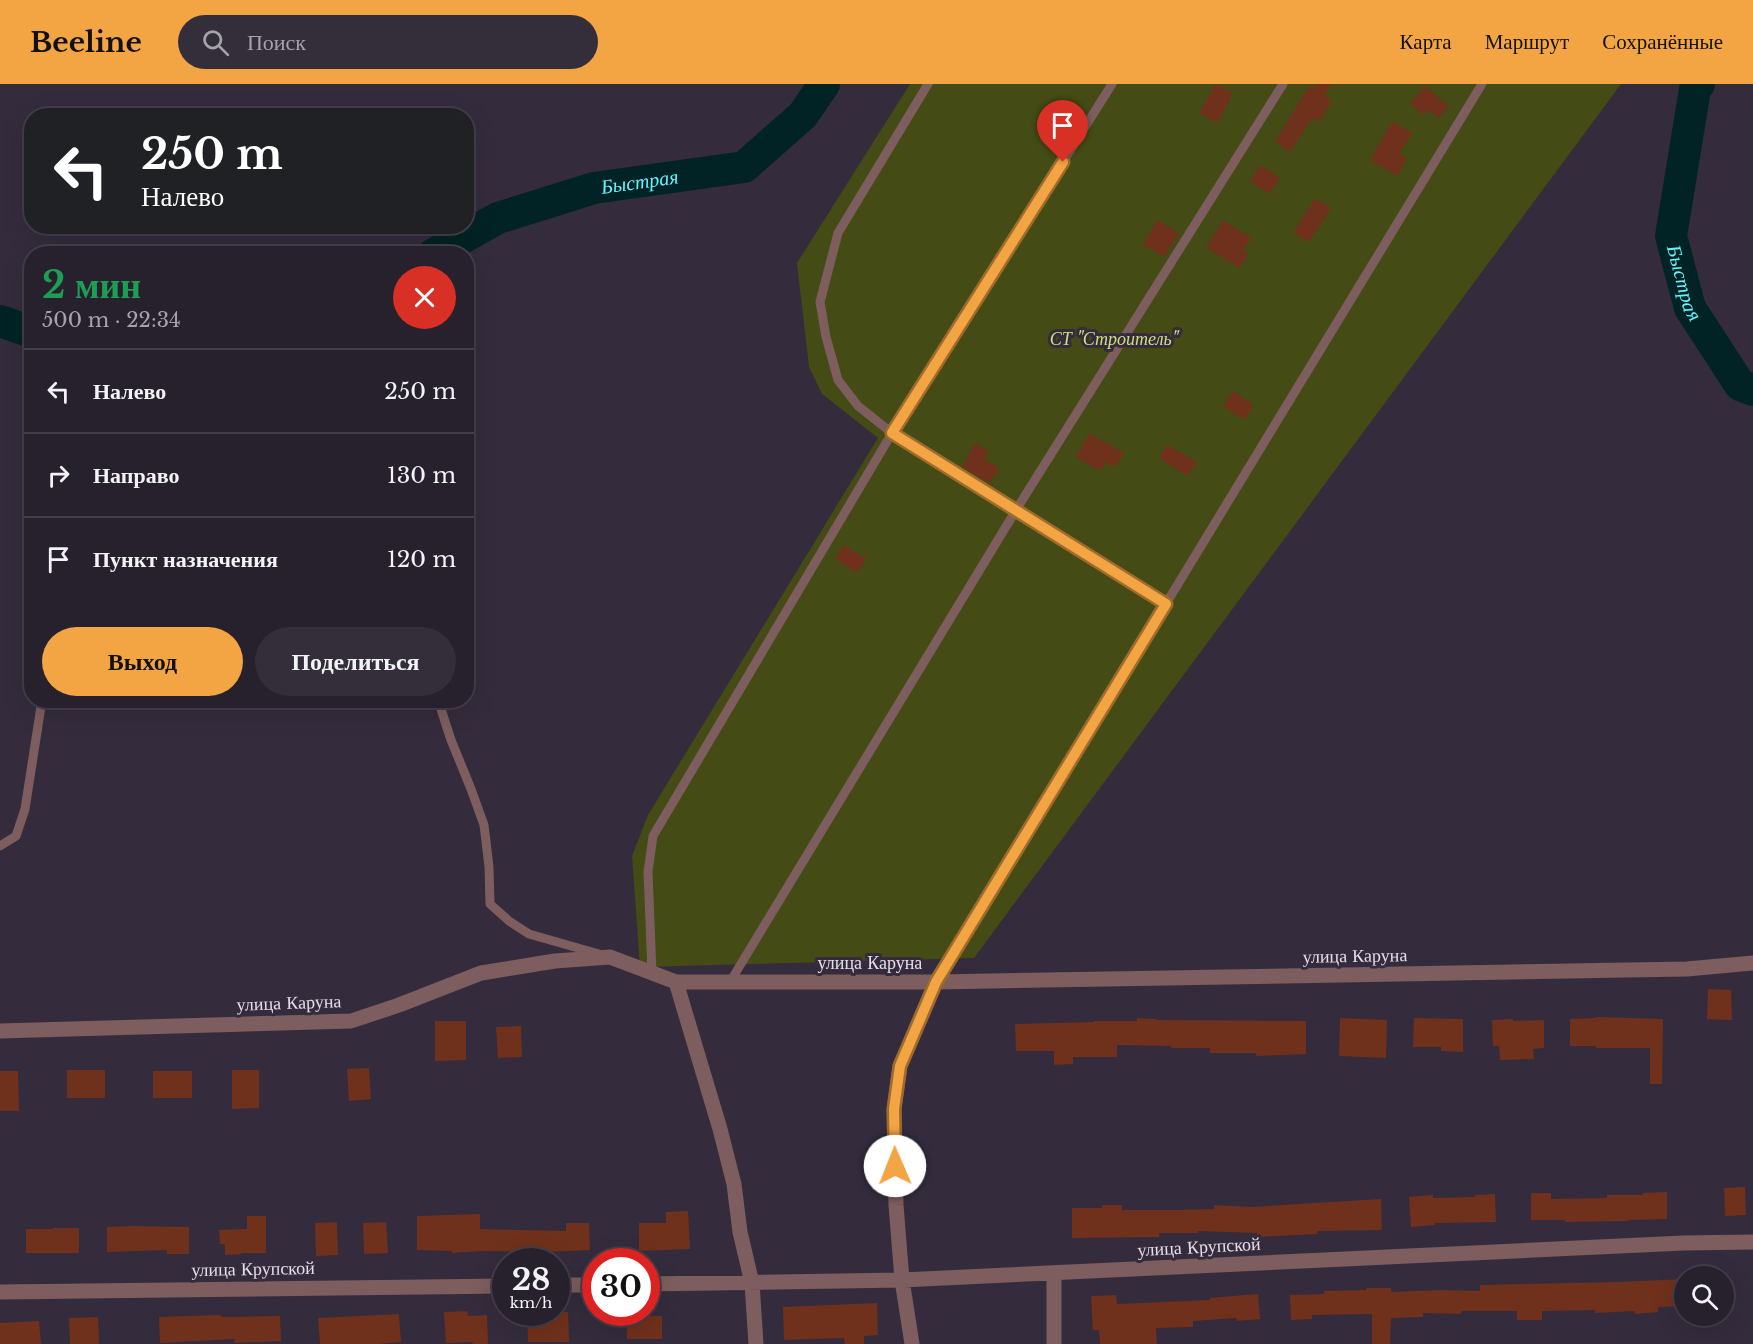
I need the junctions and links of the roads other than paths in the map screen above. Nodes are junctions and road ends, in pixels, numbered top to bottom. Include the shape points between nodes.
1 (928, 84) edge
2 (1112, 84) edge
3 (1283, 84) edge
4 (1482, 84) edge
5 (892, 433) junction
6 (1016, 510) junction
7 (1166, 604) junction
8 (41, 708) edge
9 (441, 708) edge
10 (0, 846) edge
11 (610, 957) junction
12 (1753, 963) edge
13 (652, 973) junction
14 (676, 982) junction
15 (730, 982) junction
16 (936, 982) junction
17 (0, 1031) edge
18 (1753, 1242) edge
19 (1054, 1273) junction
20 (902, 1280) junction
21 (752, 1283) junction
22 (660, 1284) edge
23 (492, 1286) edge
24 (0, 1292) edge
25 (756, 1344) edge
26 (912, 1344) edge
27 (1054, 1344) edge

1 - 5 lane via 838,233 820,302 838,380 858,406
2 - 5 lane
3 - 6 lane
4 - 7 lane
5 - 6 lane
5 - 13 lane via 653,836 648,872
6 - 7 lane
6 - 15 lane
7 - 16 lane
8 - 10 lane via 26,809 15,836
9 - 11 lane via 484,825 490,904 529,934
11 - 13 street, улица Каруна
11 - 17 street, улица Каруна via 481,973 351,1021
12 - 16 street, улица Каруна via 1675,970
13 - 14 street, улица Каруна
14 - 15 street, улица Каруна
14 - 21 street via 723,1140
15 - 16 street, улица Каруна
16 - 20 street via 900,1066 894,1109
18 - 19 street, улица Крупской
19 - 20 street, улица Крупской
19 - 27 street
20 - 21 street, улица Крупской
20 - 26 street
21 - 22 street, улица Крупской
21 - 25 street
23 - 24 street, улица Крупской

